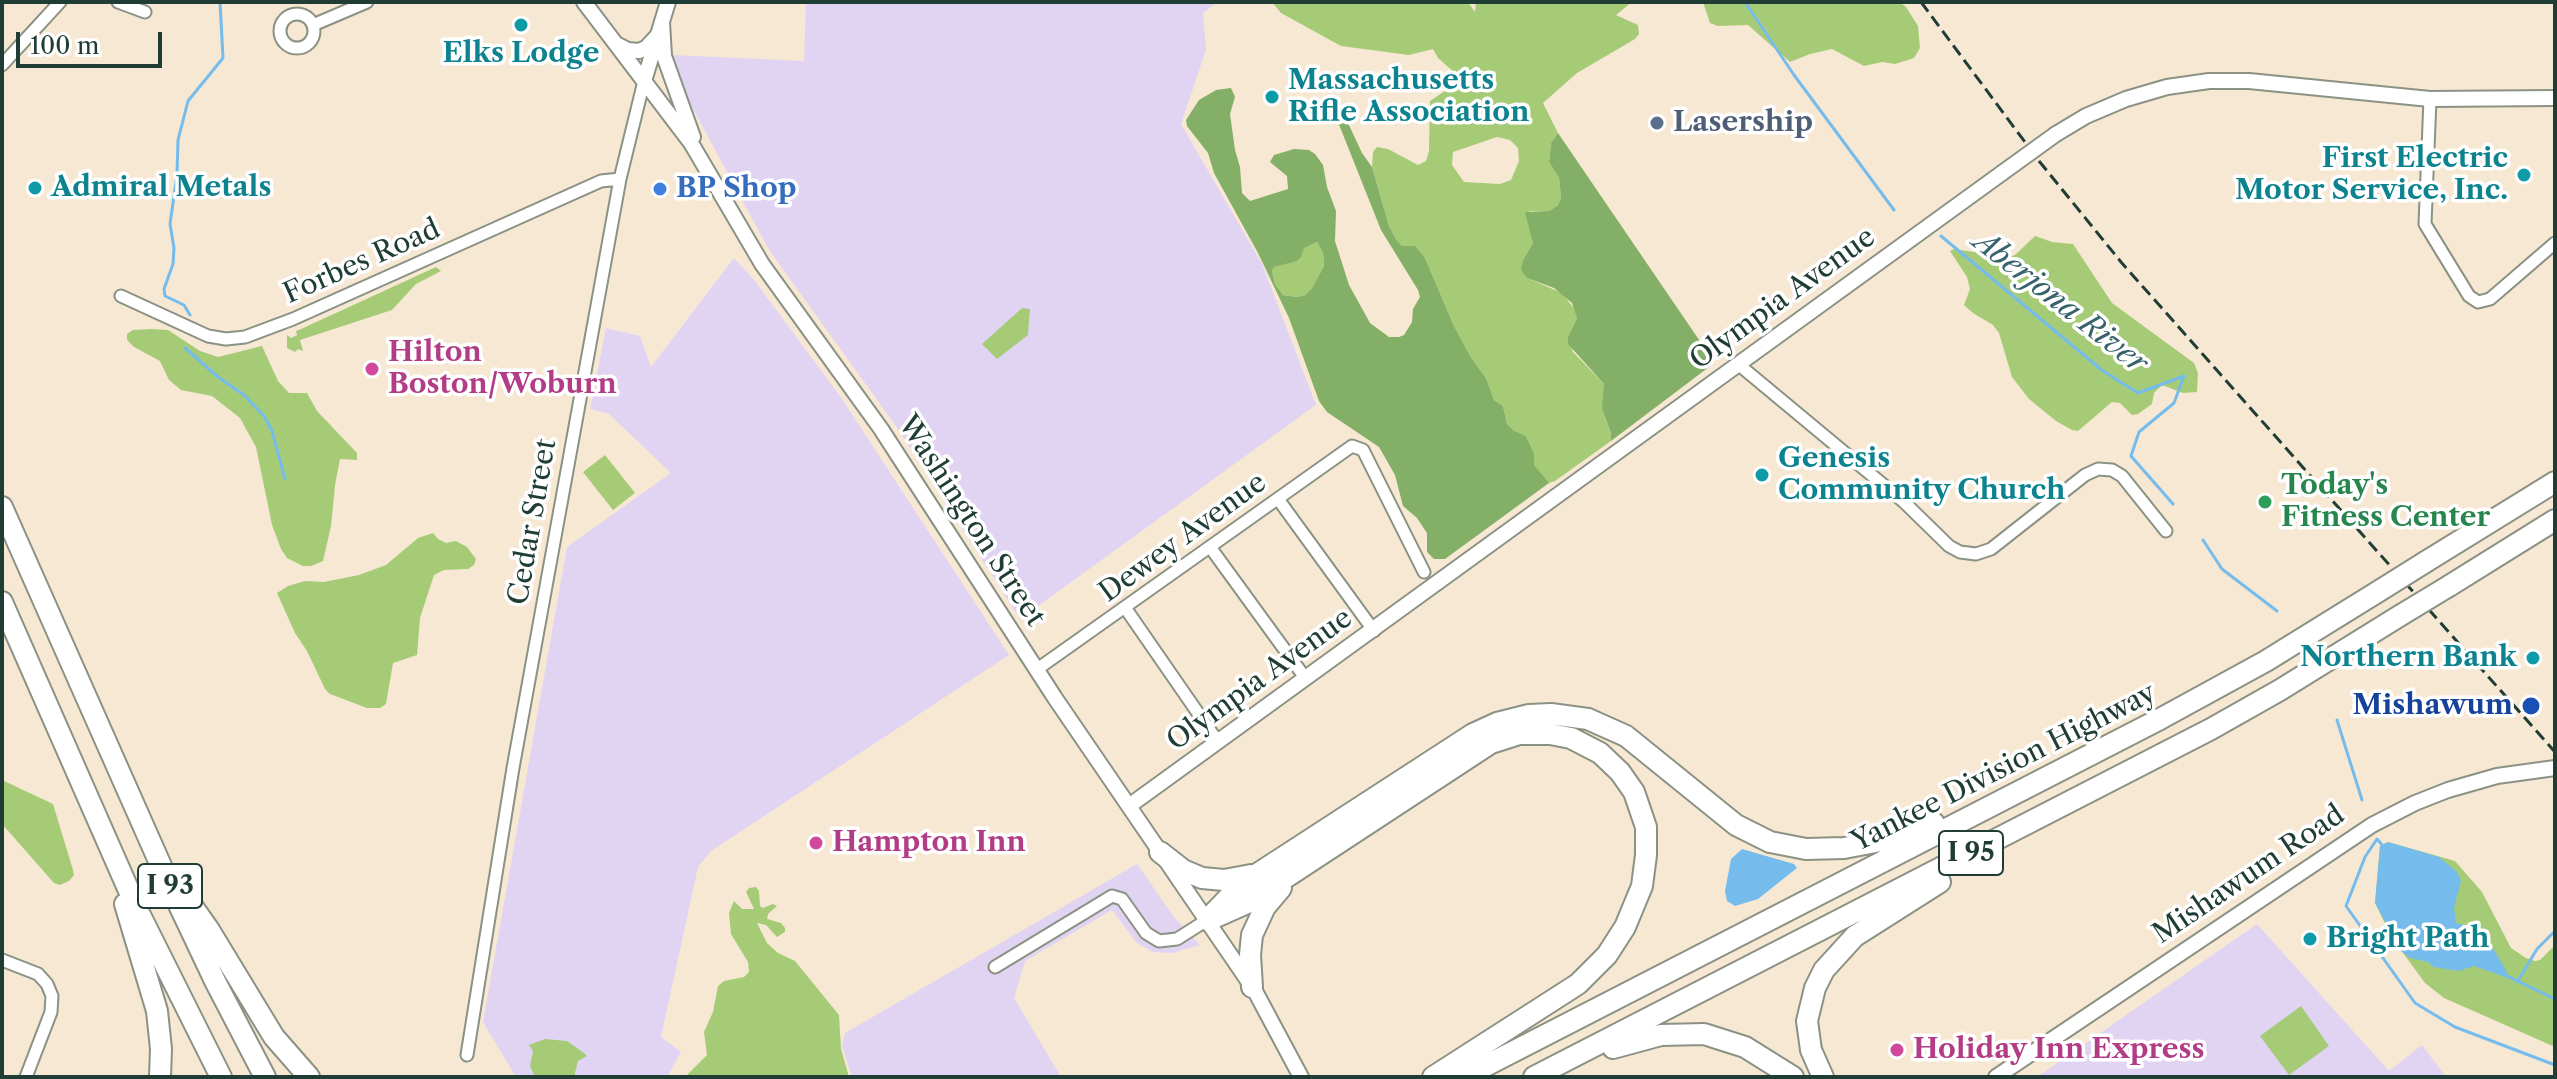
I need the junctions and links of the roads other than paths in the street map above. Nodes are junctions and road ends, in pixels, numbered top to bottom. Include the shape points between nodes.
1 (60, 2) edge
2 (118, 2) edge
3 (367, 2) edge
4 (584, 2) edge
5 (668, 2) edge
6 (145, 12) dead end
7 (313, 25) dead end
8 (660, 28) junction
9 (616, 44) junction
10 (2, 65) edge
11 (644, 81) junction
12 (2555, 98) edge
13 (2430, 99) junction
14 (702, 160) junction
15 (620, 179) junction
16 (2555, 243) edge
17 (121, 296) dead end
18 (1738, 364) junction
19 (2555, 482) edge
20 (1278, 499) junction
21 (2, 507) edge
22 (2555, 520) edge
23 (2166, 531) dead end
24 (1210, 547) junction
25 (1424, 572) dead end
26 (2, 602) edge
27 (1126, 609) junction
28 (1374, 631) junction
29 (1036, 670) junction
30 (1306, 679) junction
31 (1218, 742) junction
32 (2554, 768) edge
33 (2035, 784) junction
34 (2101, 786) junction
35 (1129, 806) junction
36 (1160, 852) junction
37 (155, 854) junction
38 (114, 857) junction
39 (1310, 861) junction
40 (1263, 871) junction
41 (1207, 920) junction
42 (2, 960) edge
43 (995, 967) dead end
44 (1252, 987) junction
45 (467, 1055) dead end
46 (1765, 1059) junction
47 (26, 1077) edge
48 (160, 1077) edge
49 (221, 1077) edge
50 (265, 1077) edge
51 (309, 1077) edge
52 (1301, 1077) edge
53 (1433, 1077) edge
54 (1464, 1077) edge
55 (1534, 1077) edge
56 (1542, 1077) edge
57 (1779, 1077) edge
58 (1793, 1077) edge
59 (1823, 1077) edge
60 (1996, 1077) edge

1 - 10 street
2 - 6 street
3 - 7 street
4 - 9 main road, Washington Street
5 - 8 main road, Cedar Street
8 - 9 main road via 639,51
8 - 11 main road, Cedar Street
8 - 14 main road via 668,69
9 - 11 main road, Washington Street
11 - 14 main road, Washington Street
11 - 15 street, Cedar Street
12 - 13 main road, Olympia Avenue
13 - 16 street via 2425,224 2469,296 2478,302 2490,299
13 - 18 main road, Olympia Avenue, bridge via 2249,81 2167,87 2126,99 2056,134
14 - 29 main road, Washington Street via 762,264 875,420
15 - 17 street, Forbes Road via 602,180 245,337 208,336
15 - 45 street, Cedar Street via 513,768
18 - 23 street via 1960,552 1991,549 2098,469 2122,476
18 - 28 main road, Olympia Avenue
19 - 33 highway, Yankee Division Highway / I 95, bridge via 2233,680
20 - 24 street, Dewey Avenue
20 - 25 street, Dewey Avenue via 1358,446
20 - 28 street
21 - 37 highway, I 93
22 - 34 highway, I 95, bridge via 2280,690
24 - 27 street, Dewey Avenue
24 - 30 street
26 - 38 highway, I 93
27 - 29 street, Dewey Avenue
27 - 31 street
28 - 30 main road, Olympia Avenue
29 - 35 main road, Washington Street
30 - 31 main road, Olympia Avenue
31 - 35 main road, Olympia Avenue
32 - 60 main road, Mishawum Road via 2448,790 2372,825
33 - 40 highway via 1896,837 1844,848 1806,849 1770,842 1736,825 1606,725 1568,715 1529,715 1473,734
33 - 54 highway, Yankee Division Highway / I 95
34 - 55 highway, I 95
34 - 59 highway via 1886,915 1838,952 1815,988 1807,1021 1811,1050
35 - 36 main road, Washington Street
36 - 40 highway via 1183,870 1207,879 1236,879
36 - 41 main road, Washington Street
37 - 50 highway, I 93
37 - 51 highway via 274,1037
38 - 48 highway via 155,1000
38 - 49 highway, I 93
39 - 41 highway via 1242,906
39 - 44 highway via 1270,900 1255,924
39 - 53 highway via 1480,748 1519,734 1558,735 1588,745 1634,792 1646,827 1645,866 1634,909 1615,944 1568,991
40 - 41 highway via 1235,890
41 - 43 street via 1177,939 1159,941 1146,933 1122,899 1110,896
41 - 44 main road, Washington Street
42 - 47 street via 38,974 52,993 51,1012
44 - 52 main road, Washington Street
46 - 56 highway via 1727,1040 1671,1033 1626,1043
46 - 57 highway
46 - 58 highway

